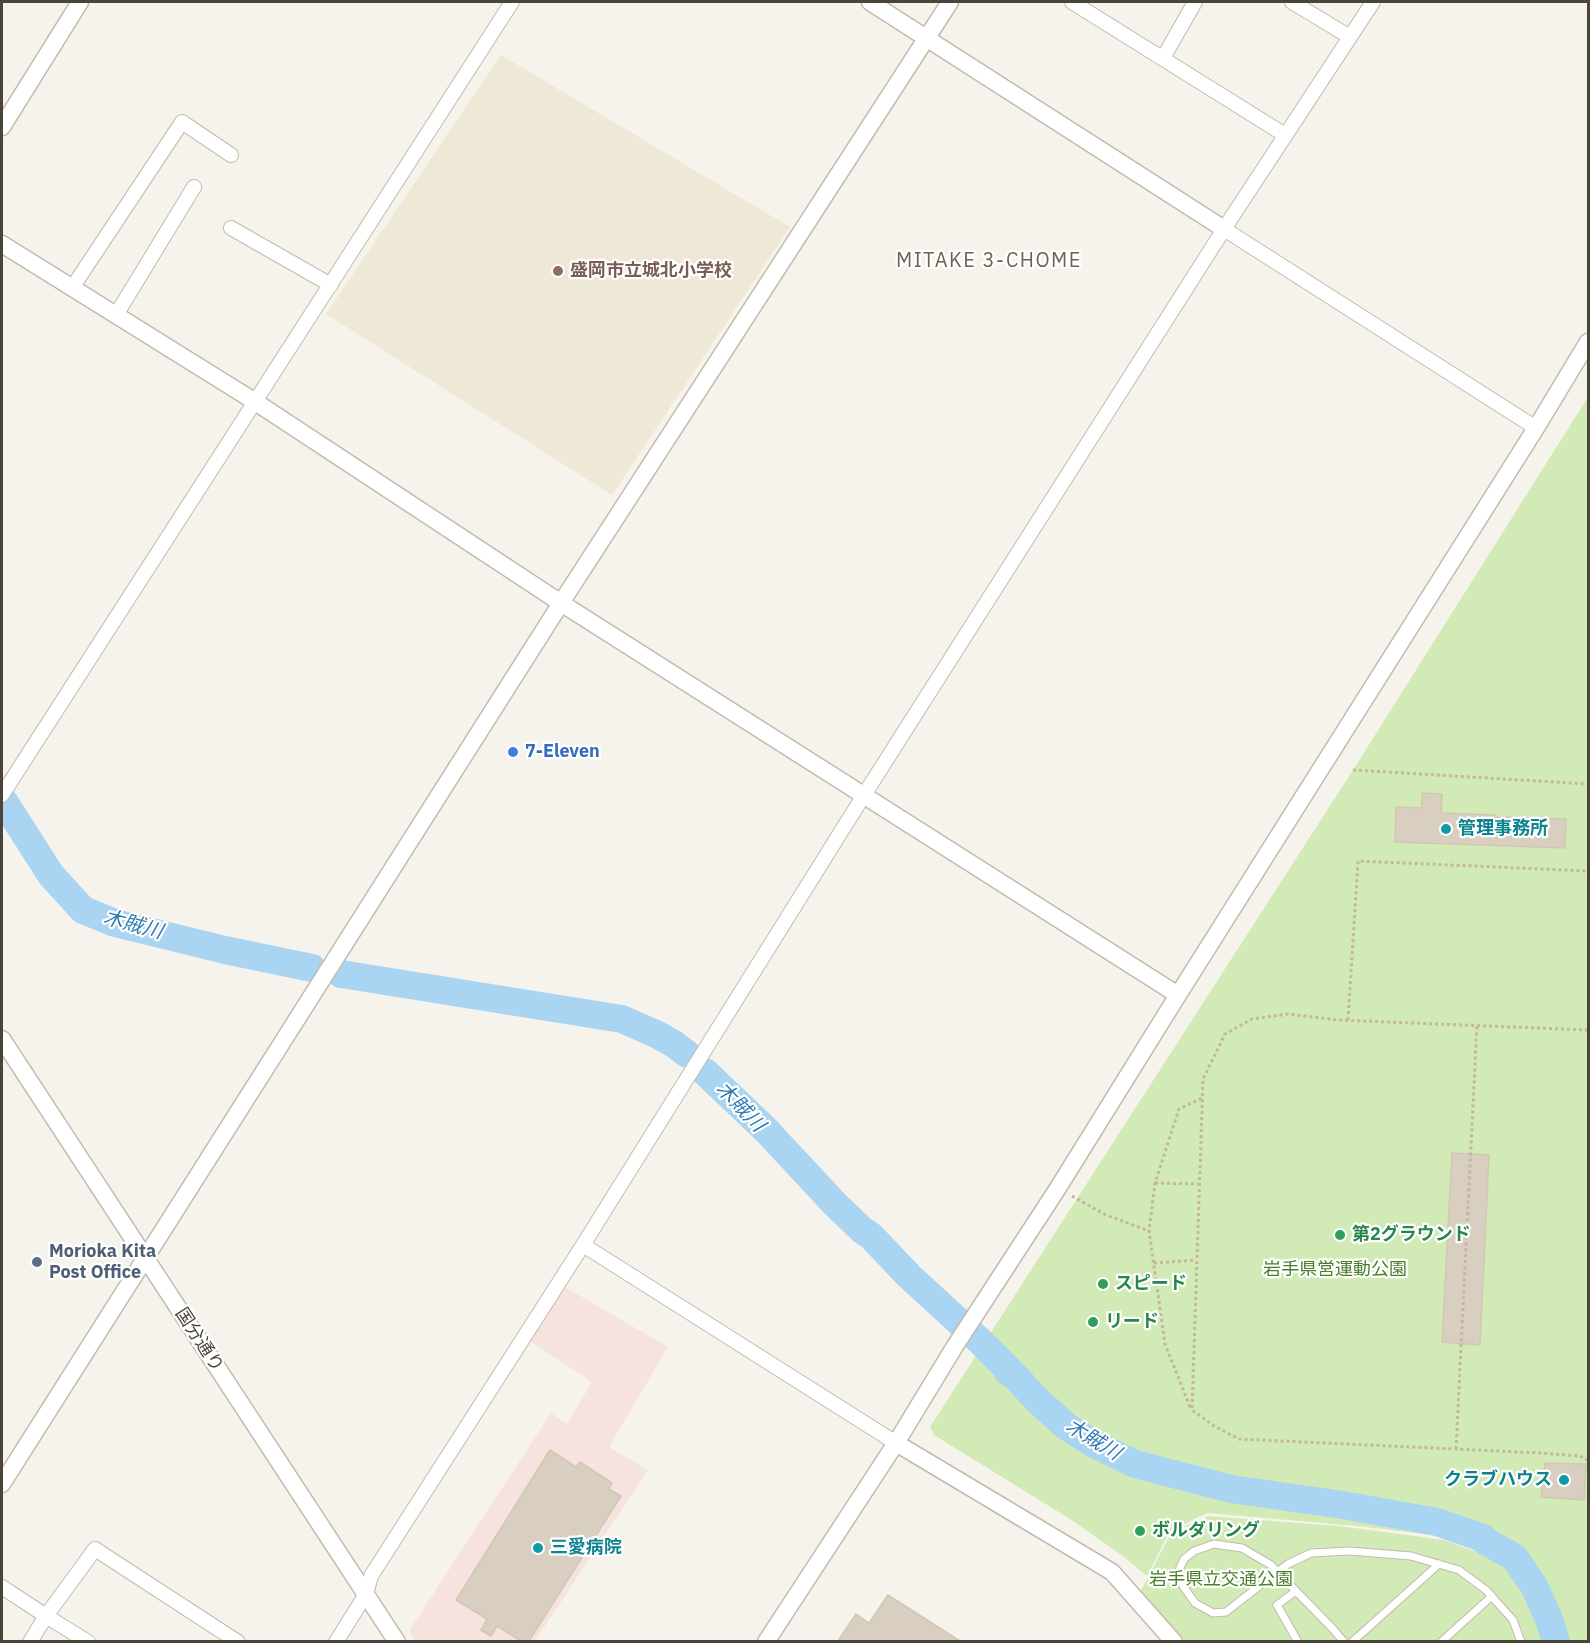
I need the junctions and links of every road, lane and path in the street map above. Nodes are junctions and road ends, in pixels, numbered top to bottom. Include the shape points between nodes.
1 (80, 2) edge
2 (512, 2) edge
3 (870, 2) edge
4 (950, 2) edge
5 (1072, 2) edge
6 (1196, 2) edge
7 (1292, 2) edge
8 (1373, 2) edge
9 (1350, 37) junction
10 (927, 38) junction
11 (1163, 58) junction
12 (2, 128) edge
13 (1285, 135) junction
14 (231, 155) dead end
15 (194, 187) dead end
16 (231, 228) dead end
17 (1224, 228) junction
18 (2, 243) edge
19 (331, 285) junction
20 (72, 288) junction
21 (116, 315) junction
22 (1588, 342) edge
23 (254, 401) junction
24 (1536, 428) junction
25 (561, 603) junction
26 (1353, 770) dead end
27 (1588, 784) edge
28 (2, 795) edge
29 (864, 795) junction
30 (1588, 871) edge
31 (1178, 995) junction
32 (1348, 1020) junction
33 (1477, 1025) junction
34 (1588, 1030) edge
35 (2, 1039) edge
36 (1202, 1098) junction
37 (1155, 1183) junction
38 (1199, 1184) junction
39 (1058, 1188) junction
40 (1149, 1231) junction
41 (583, 1245) junction
42 (144, 1257) junction
43 (1196, 1260) junction
44 (1154, 1263) junction
45 (1192, 1410) junction
46 (896, 1443) junction
47 (1456, 1449) junction
48 (1588, 1460) edge
49 (2, 1484) edge
50 (1439, 1564) junction
51 (1277, 1572) junction
52 (2, 1587) edge
53 (1296, 1591) junction
54 (366, 1594) junction
55 (1492, 1596) junction
56 (46, 1616) junction
57 (30, 1641) edge
58 (88, 1641) edge
59 (238, 1641) edge
60 (336, 1641) edge
61 (397, 1641) edge
62 (766, 1641) edge
63 (1174, 1641) edge
64 (1298, 1641) edge
65 (1344, 1641) edge
66 (1352, 1641) edge
67 (1441, 1641) edge
68 (1521, 1641) edge

1 - 12 street
2 - 19 street
3 - 10 street
4 - 10 street
5 - 11 street
6 - 11 street
7 - 9 street
8 - 9 street
9 - 13 street
10 - 17 street
10 - 25 street
11 - 13 street
13 - 17 street
14 - 20 street via 182,122
15 - 21 street
16 - 19 street
17 - 24 street
17 - 29 street
18 - 20 street
19 - 23 street
20 - 21 street
21 - 23 street
22 - 24 street
23 - 25 street
23 - 28 street
24 - 31 street
25 - 29 street
25 - 42 street
26 - 27 path
29 - 31 street
29 - 41 street
30 - 32 path via 1358,861
31 - 39 street
32 - 33 path
32 - 36 path via 1288,1014 1252,1019 1225,1034 1203,1079
33 - 34 path
33 - 47 path
35 - 42 street, 国分通り
36 - 37 path via 1179,1109
36 - 38 path
37 - 38 path
37 - 40 path
38 - 43 path
39 - 40 path via 1106,1215
39 - 46 street
40 - 44 path
41 - 46 street
41 - 54 street via 371,1576
42 - 49 street
42 - 54 street, 国分通り
43 - 44 path
43 - 45 path
44 - 45 path via 1165,1344
45 - 47 path via 1239,1439
46 - 62 street
46 - 63 street via 1112,1572
47 - 48 path via 1580,1456
50 - 51 lane via 1411,1556 1349,1551 1311,1553
50 - 55 lane via 1459,1570
50 - 66 lane
51 - 51 lane via 1242,1548 1214,1544 1194,1551 1179,1570 1183,1586 1195,1604 1213,1613 1226,1612
51 - 53 lane
52 - 56 street
53 - 64 lane via 1277,1605
53 - 65 lane
54 - 60 street
54 - 61 street, 国分通り
55 - 67 lane
55 - 68 lane via 1513,1620
56 - 57 street
56 - 58 street
56 - 59 street via 95,1549

